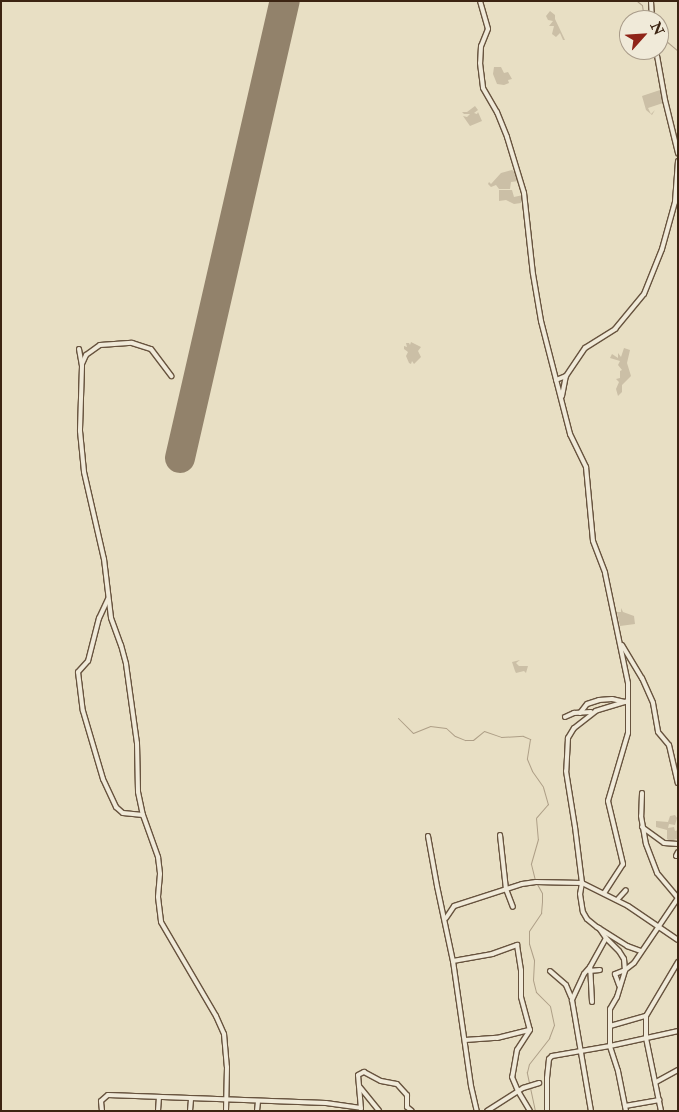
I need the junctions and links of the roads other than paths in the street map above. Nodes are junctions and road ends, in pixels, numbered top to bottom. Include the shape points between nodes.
1 (480, 1) edge
2 (658, 60) edge
3 (677, 146) edge
4 (678, 153) edge
5 (678, 161) edge
6 (79, 349) dead end
7 (82, 366) junction
8 (171, 376) dead end
9 (566, 376) junction
10 (556, 380) junction
11 (562, 399) junction
12 (108, 599) junction
13 (620, 639) junction
14 (626, 702) junction
15 (596, 711) junction
16 (580, 713) junction
17 (565, 717) dead end
18 (678, 783) edge
19 (642, 793) dead end
20 (143, 815) junction
21 (642, 828) junction
22 (500, 835) dead end
23 (428, 836) dead end
24 (678, 844) edge
25 (582, 882) junction
26 (506, 889) junction
27 (626, 890) dead end
28 (604, 893) junction
29 (678, 898) edge
30 (617, 900) junction
31 (513, 907) dead end
32 (446, 918) junction
33 (597, 926) junction
34 (658, 926) junction
35 (606, 938) junction
36 (678, 940) edge
37 (640, 952) junction
38 (454, 961) junction
39 (678, 962) edge
40 (589, 969) junction
41 (600, 970) dead end
42 (625, 970) junction
43 (550, 971) dead end
44 (566, 985) junction
45 (619, 985) junction
46 (575, 990) junction
47 (572, 1000) junction
48 (592, 1002) dead end
49 (646, 1016) junction
50 (610, 1026) junction
51 (530, 1030) junction
52 (678, 1030) edge
53 (646, 1038) junction
54 (465, 1040) junction
55 (610, 1046) junction
56 (580, 1052) junction
57 (678, 1070) edge
58 (547, 1078) junction
59 (539, 1082) junction
60 (656, 1082) junction
61 (547, 1084) junction
62 (359, 1086) junction
63 (518, 1091) junction
64 (159, 1097) junction
65 (191, 1099) junction
66 (226, 1100) junction
67 (659, 1100) junction
68 (258, 1102) junction
69 (326, 1103) junction
70 (626, 1109) edge
71 (361, 1110) edge
72 (102, 1111) edge
73 (158, 1111) edge
74 (190, 1111) edge
75 (226, 1111) edge
76 (258, 1111) edge
77 (326, 1111) edge
78 (379, 1111) edge
79 (412, 1111) edge
80 (477, 1111) edge
81 (487, 1111) edge
82 (530, 1111) edge
83 (546, 1111) edge
84 (591, 1111) edge
85 (661, 1111) edge

1 - 10 street via 488,29 481,46 483,88 507,137 524,193 532,274
2 - 3 street
3 - 4 street
5 - 9 street via 675,202 647,289 614,329 585,348
6 - 7 street
7 - 8 street via 86,355 94,348 123,342 151,349
7 - 12 street via 81,449 104,559
9 - 10 street
9 - 11 street
10 - 11 street
11 - 13 street via 573,443 586,467 593,541 601,558
12 - 20 street via 126,664
12 - 20 street via 99,618 88,661 78,672 83,711 103,779 116,807 123,813
13 - 14 street via 628,683
13 - 18 street via 653,703 658,732 669,745
14 - 15 street
14 - 16 street via 599,700 587,704
14 - 28 street via 628,732 608,801 623,864
15 - 16 street
15 - 25 street via 574,728 566,748 566,771
16 - 17 street
19 - 21 street
20 - 66 street via 158,857 161,922 224,1034
21 - 24 street via 664,843
21 - 29 street via 657,874
22 - 26 street
23 - 32 street
25 - 26 street via 536,882
25 - 28 street
25 - 33 street via 583,912
26 - 31 street
26 - 32 street via 454,906
27 - 30 street
28 - 30 street
29 - 34 street
30 - 34 street
32 - 38 street
33 - 35 street
33 - 37 street
34 - 36 street
34 - 37 street
35 - 40 street
35 - 42 street via 622,955
37 - 42 street
38 - 51 street via 517,946 522,970 522,998
38 - 54 street
39 - 49 street
40 - 41 street
40 - 46 street
40 - 48 street
42 - 45 street
42 - 45 street via 615,974
43 - 44 street
44 - 46 street
44 - 47 street
45 - 50 street via 610,1009
46 - 47 street
47 - 56 street
49 - 50 street
49 - 53 street
50 - 55 street
51 - 54 street via 497,1038
51 - 63 street via 517,1050 513,1065 512,1076
52 - 53 street
53 - 55 street
53 - 60 street
54 - 80 street
55 - 56 street
55 - 70 street
56 - 58 street via 552,1056
56 - 84 street
57 - 60 street
58 - 59 street
58 - 61 street
59 - 61 street
59 - 63 street
60 - 67 street
61 - 83 street
62 - 71 street
62 - 78 street
62 - 79 street via 358,1075 364,1072 381,1081 398,1084 407,1095 408,1107
63 - 81 street
63 - 82 street
64 - 65 street
64 - 72 street via 108,1095 101,1101
64 - 73 street
65 - 66 street
65 - 74 street
66 - 68 street
66 - 75 street
67 - 70 street
67 - 85 street
68 - 69 street
68 - 76 street
69 - 71 street
69 - 77 street

